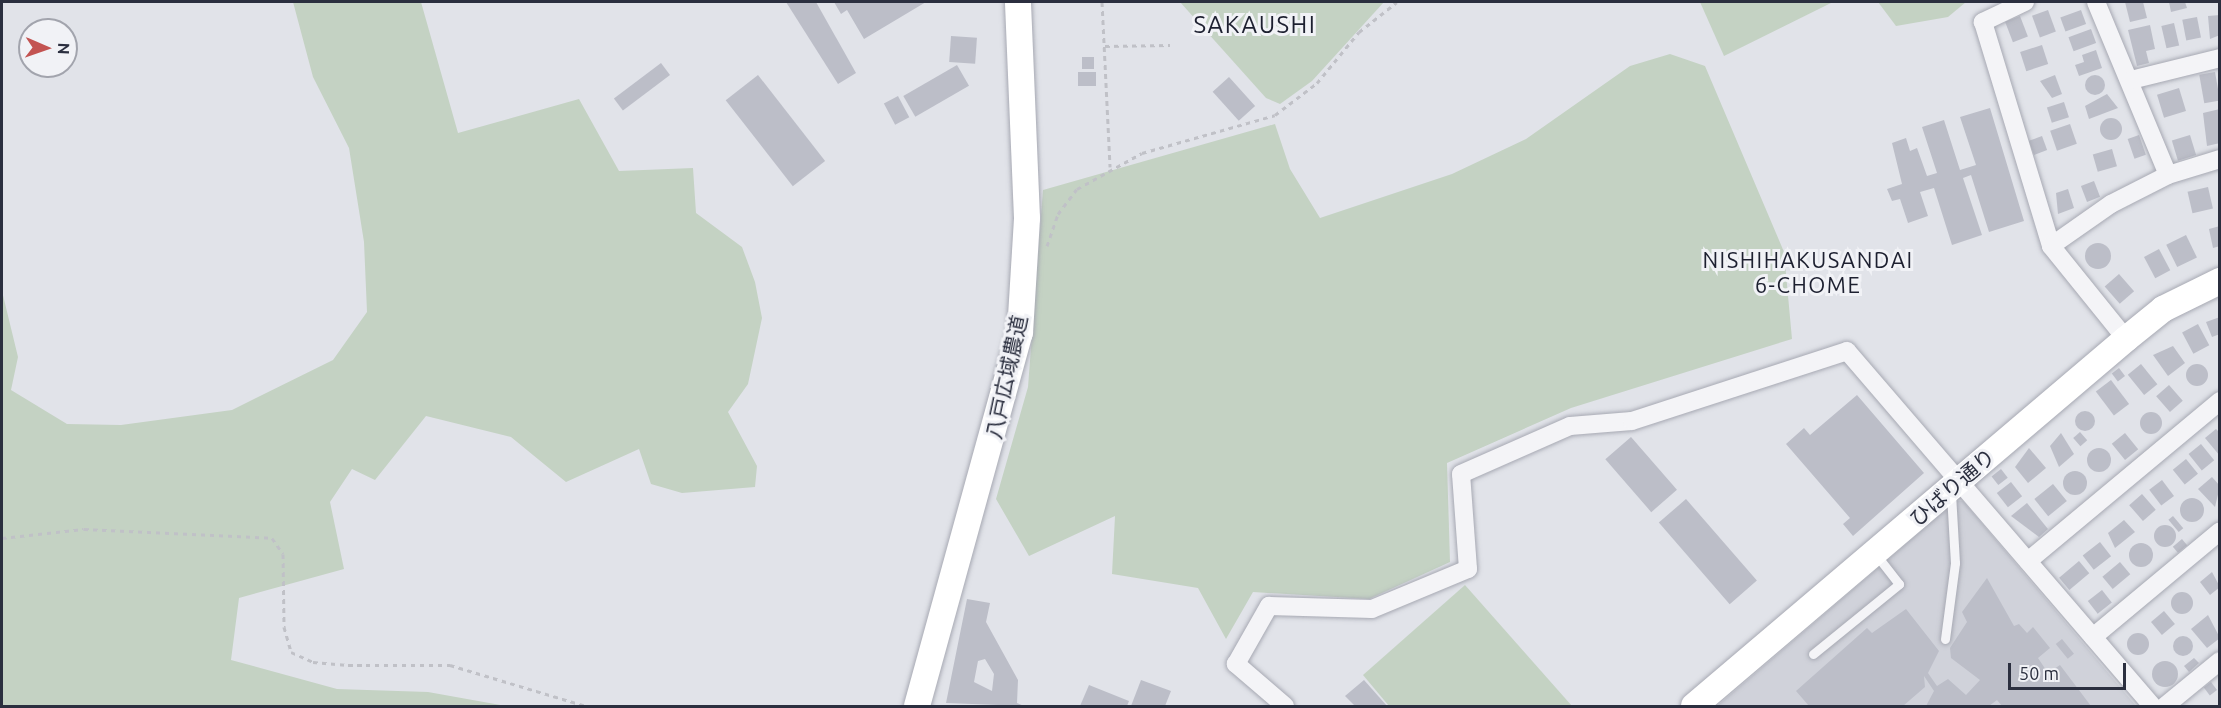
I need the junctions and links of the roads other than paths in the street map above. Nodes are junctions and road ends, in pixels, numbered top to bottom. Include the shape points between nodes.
1 (1018, 2) edge
2 (2025, 2) edge
3 (2096, 2) edge
4 (2220, 58) edge
5 (2131, 80) junction
6 (2220, 159) edge
7 (2168, 175) junction
8 (2051, 246) junction
9 (2220, 281) edge
10 (2126, 339) junction
11 (2220, 401) edge
12 (1955, 484) junction
13 (2220, 531) edge
14 (1875, 553) junction
15 (2028, 561) junction
16 (2093, 637) junction
17 (1945, 639) dead end
18 (1813, 654) dead end
19 (2220, 661) edge
20 (917, 706) edge
21 (1285, 706) edge
22 (1694, 706) edge
23 (2152, 706) edge
24 (2165, 706) edge

1 - 20 street, 八戸広域農道 via 1027,218 1020,333
2 - 8 street via 1983,22
3 - 5 street
4 - 5 street
5 - 7 street
6 - 7 street
7 - 8 street via 2110,204
8 - 10 street
9 - 10 street, ひばり通り via 2163,309
10 - 12 street, ひばり通り
11 - 15 street
12 - 14 street, ひばり通り
12 - 15 street
12 - 17 lane via 1955,563
12 - 21 street via 1848,351 1632,422 1570,426 1461,474 1468,569 1372,609 1269,606 1236,664
13 - 16 street
14 - 18 lane via 1899,584
14 - 22 street, ひばり通り
15 - 16 street
16 - 23 street
19 - 24 street

